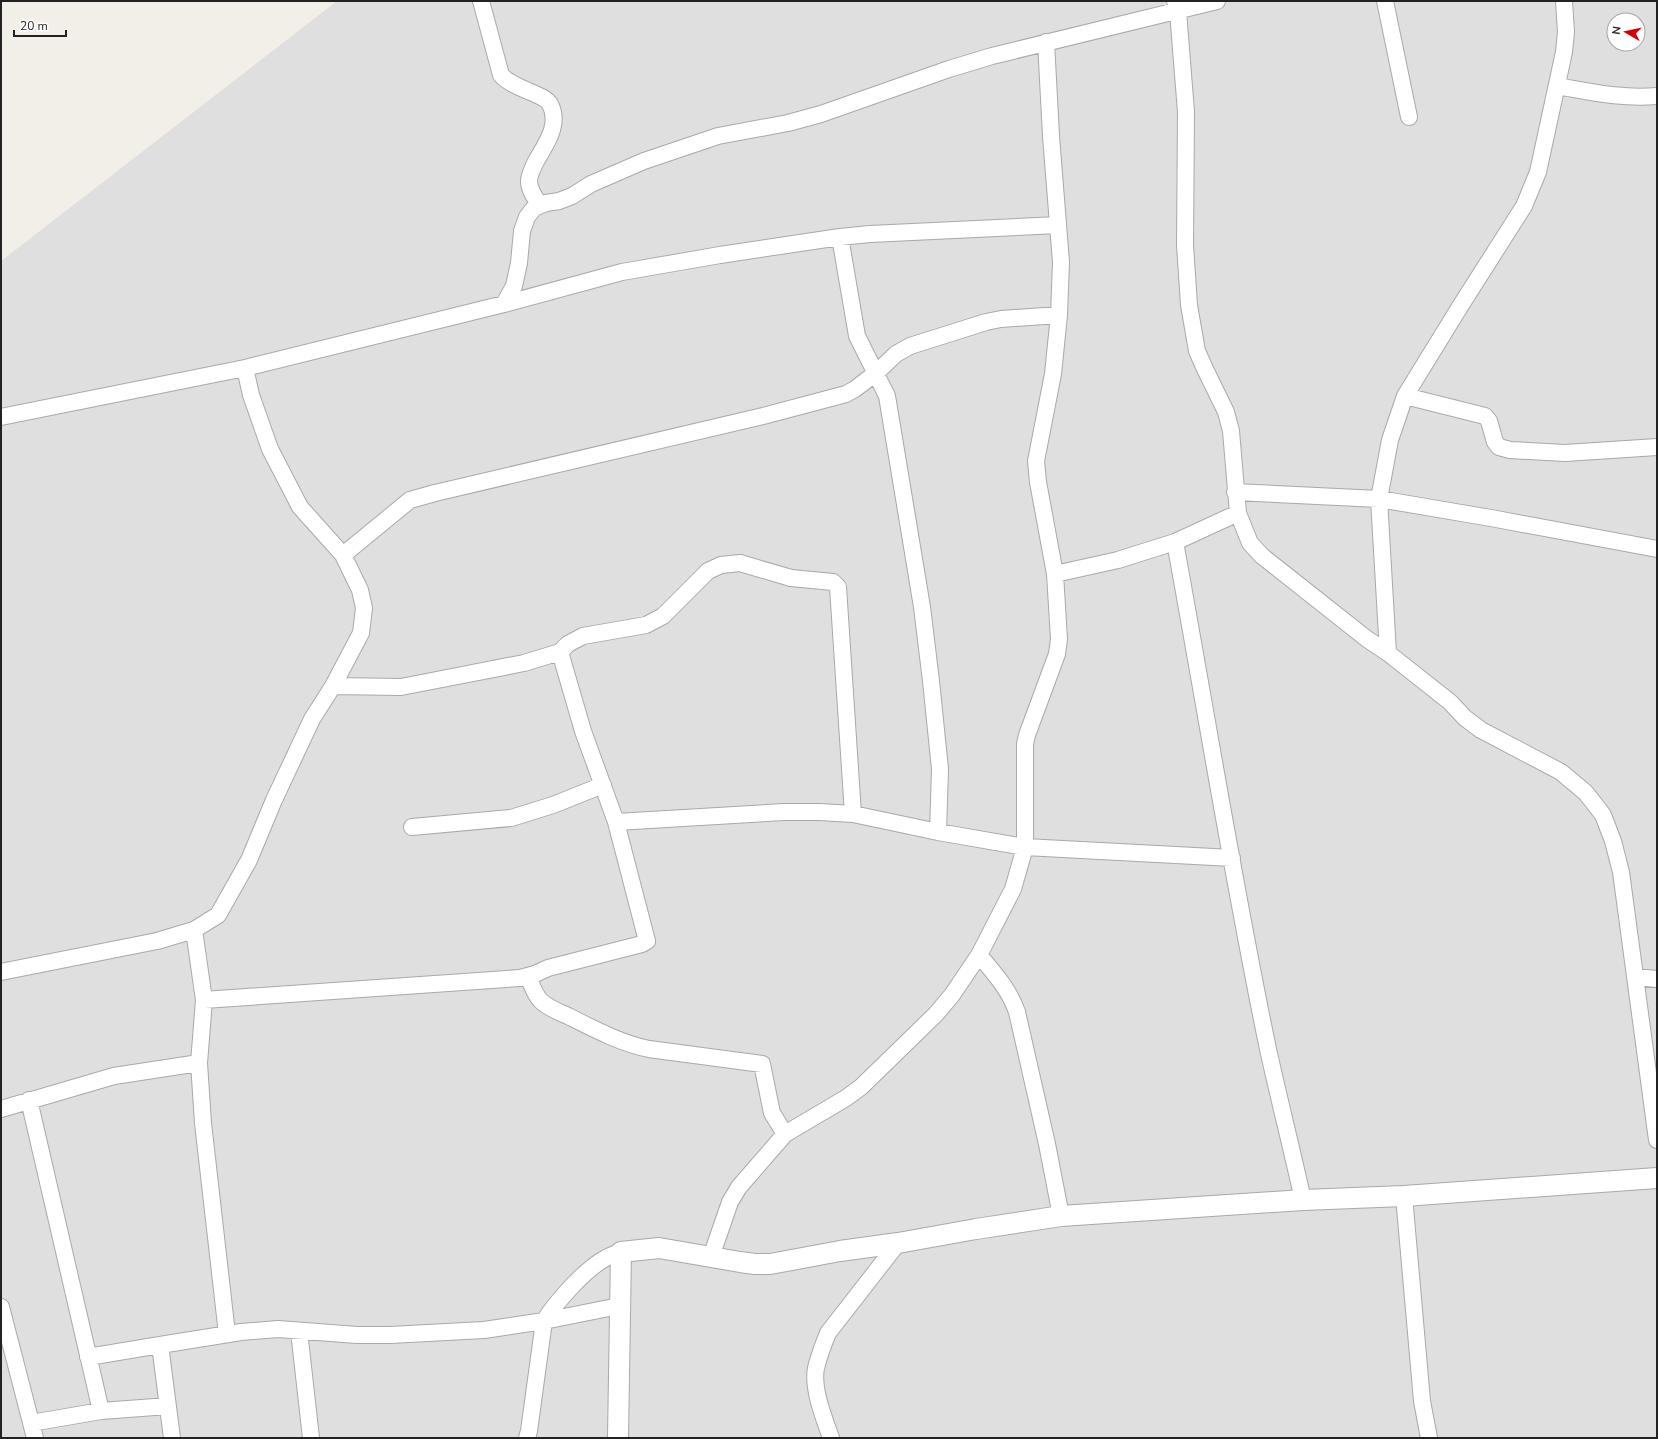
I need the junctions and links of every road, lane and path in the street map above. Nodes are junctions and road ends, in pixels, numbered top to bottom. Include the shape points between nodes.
1 (481, 1) edge
2 (1217, 1) edge
3 (1385, 1) edge
4 (1564, 1) edge
5 (1176, 6) edge
6 (1046, 42) junction
7 (1557, 86) junction
8 (1657, 96) edge
9 (1409, 117) dead end
10 (540, 205) junction
11 (1058, 226) junction
12 (840, 237) junction
13 (504, 304) junction
14 (1059, 315) junction
15 (246, 368) junction
16 (876, 373) junction
17 (1405, 396) junction
18 (1, 417) edge
19 (1657, 447) edge
20 (1235, 492) junction
21 (1379, 499) junction
22 (1238, 512) junction
23 (1175, 542) junction
24 (1657, 549) edge
25 (342, 556) junction
26 (1055, 574) junction
27 (560, 652) junction
28 (1388, 654) junction
29 (333, 686) junction
30 (603, 785) junction
31 (853, 814) junction
32 (616, 822) junction
33 (412, 827) dead end
34 (938, 832) junction
35 (1026, 847) junction
36 (1232, 858) junction
37 (194, 930) junction
38 (979, 955) junction
39 (1, 972) edge
40 (528, 976) junction
41 (1635, 977) junction
42 (1657, 979) edge
43 (204, 1000) junction
44 (199, 1063) junction
45 (29, 1100) junction
46 (1, 1108) edge
47 (785, 1134) junction
48 (1657, 1140) edge
49 (1657, 1178) edge
50 (1404, 1196) junction
51 (1303, 1200) junction
52 (1061, 1216) junction
53 (898, 1243) junction
54 (620, 1252) junction
55 (710, 1257) junction
56 (619, 1306) junction
57 (1, 1307) edge
58 (544, 1321) junction
59 (299, 1331) junction
60 (227, 1334) junction
61 (160, 1345) junction
62 (88, 1357) junction
63 (168, 1406) junction
64 (101, 1411) junction
65 (31, 1423) junction
66 (1430, 1437) edge
67 (35, 1438) edge
68 (172, 1438) edge
69 (311, 1438) edge
70 (527, 1438) edge
71 (618, 1438) edge
72 (831, 1438) edge

1 - 10 street via 501,75 513,86 546,98 553,114 553,131 528,180 531,191
2 - 5 street
3 - 9 street
4 - 7 street via 1566,32
5 - 6 street
5 - 20 street via 1186,112 1185,245 1189,305 1197,350 1226,412 1231,431
6 - 10 street via 949,69 821,114 718,136 644,161 591,184 572,196
6 - 11 street
7 - 8 street via 1622,97
7 - 17 street via 1538,172 1524,206
10 - 13 street via 527,217 522,231 514,286
11 - 12 street
11 - 14 street via 1061,262
12 - 13 street via 622,272
12 - 16 street via 857,336
13 - 15 street
14 - 16 street via 986,322 910,346 896,354
14 - 26 street via 1051,390 1036,461
15 - 18 street
15 - 25 street via 251,395 270,449 300,507
16 - 25 street via 846,394 410,500
16 - 34 street via 888,396 932,681 940,769
17 - 19 street via 1486,416 1495,442 1500,447 1510,450 1565,453
17 - 21 street via 1390,440
20 - 21 street
20 - 22 street
21 - 24 street
21 - 28 street
22 - 23 street
22 - 28 street via 1250,543 1262,556
23 - 26 street via 1118,560
23 - 36 street via 1219,798
25 - 29 street via 360,590 364,608 361,633
26 - 35 street via 1059,646 1030,722 1026,740
27 - 29 street via 524,663 401,687
27 - 30 street via 583,731
27 - 31 street via 583,636 628,629 655,621 708,571 721,565 740,563 790,578 833,582 838,586
28 - 41 street via 1450,702 1481,730 1561,772 1586,793 1603,815 1621,872
29 - 37 street via 312,719 249,860 218,915
30 - 32 street
30 - 33 street via 511,818
31 - 32 street via 784,812
31 - 34 street
32 - 40 street via 647,941 548,968
34 - 35 street
35 - 36 street
35 - 38 street via 1013,889
36 - 51 street via 1268,1050
37 - 39 street via 157,941
37 - 43 street
38 - 47 street via 936,1014 861,1087
38 - 52 street via 1004,984 1017,1012
40 - 43 street
40 - 47 street via 534,993 541,1002 610,1037 649,1049 762,1064 772,1113
41 - 42 street
41 - 48 street
43 - 44 street
44 - 45 street via 114,1076
44 - 60 street via 203,1123
45 - 46 street
45 - 62 street
47 - 55 street via 739,1187 730,1202
49 - 50 street
50 - 51 street
50 - 66 street via 1422,1401
51 - 52 street
52 - 53 street
53 - 55 street via 770,1264
53 - 72 street via 828,1333 822,1349 816,1370 817,1390
54 - 55 street via 659,1248
54 - 56 street
54 - 58 street via 606,1258 568,1290
56 - 58 street
56 - 71 street
57 - 65 street
58 - 59 street via 484,1330 398,1335
58 - 70 street
59 - 60 street via 278,1329
59 - 69 street
60 - 61 street
61 - 62 street
61 - 63 street
62 - 64 street
63 - 64 street
63 - 68 street
64 - 65 street
65 - 67 street

